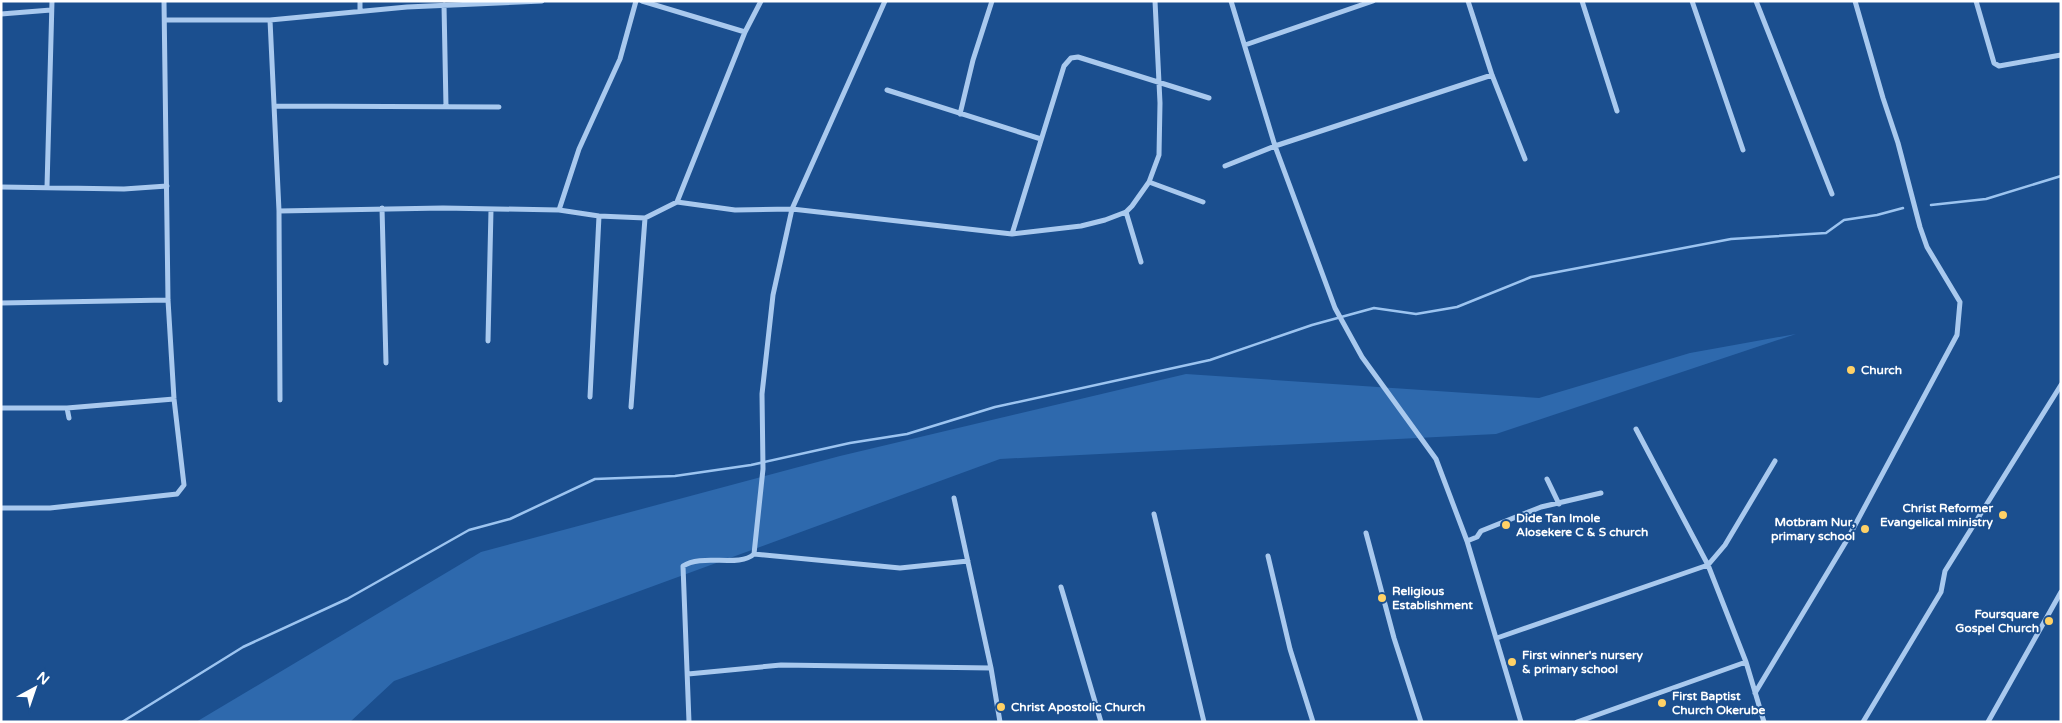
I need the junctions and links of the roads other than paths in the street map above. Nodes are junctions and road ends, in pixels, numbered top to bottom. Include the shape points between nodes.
1 (52, 1) edge
2 (164, 1) edge
3 (360, 1) edge
4 (542, 1) edge
5 (636, 1) edge
6 (642, 1) edge
7 (761, 1) edge
8 (885, 1) edge
9 (992, 1) edge
10 (1155, 1) edge
11 (1231, 1) edge
12 (1373, 1) edge
13 (1468, 1) edge
14 (1582, 1) edge
15 (1692, 1) edge
16 (1756, 1) edge
17 (1855, 1) edge
18 (1976, 1) edge
19 (530, 2) edge
20 (482, 3) edge
21 (444, 5) junction
22 (51, 10) junction
23 (360, 11) junction
24 (1, 14) edge
25 (165, 20) junction
26 (270, 20) junction
27 (745, 32) junction
28 (1245, 45) junction
29 (2061, 55) edge
30 (1492, 75) junction
31 (1158, 81) junction
32 (887, 90) dead end
33 (1209, 98) dead end
34 (276, 106) junction
35 (446, 107) junction
36 (498, 107) dead end
37 (1617, 111) dead end
38 (960, 114) junction
39 (1040, 139) junction
40 (1275, 146) junction
41 (1743, 150) dead end
42 (1525, 159) dead end
43 (1225, 166) dead end
44 (1150, 182) junction
45 (168, 186) junction
46 (1, 187) edge
47 (47, 187) junction
48 (1832, 194) dead end
49 (677, 202) junction
50 (1203, 202) dead end
51 (382, 208) junction
52 (792, 209) junction
53 (491, 210) junction
54 (559, 210) junction
55 (279, 211) junction
56 (1126, 212) junction
57 (599, 216) junction
58 (644, 218) junction
59 (1012, 234) junction
60 (1141, 262) dead end
61 (168, 300) junction
62 (1, 303) edge
63 (488, 341) dead end
64 (386, 363) dead end
65 (2061, 385) edge
66 (590, 397) dead end
67 (174, 399) junction
68 (280, 400) dead end
69 (631, 407) dead end
70 (1, 408) edge
71 (67, 408) junction
72 (69, 418) dead end
73 (1636, 429) dead end
74 (1775, 461) dead end
75 (1547, 479) dead end
76 (1602, 493) dead end
77 (954, 498) dead end
78 (1559, 504) junction
79 (1, 508) edge
80 (1154, 514) dead end
81 (1366, 533) dead end
82 (1467, 541) junction
83 (754, 554) junction
84 (1268, 556) dead end
85 (968, 561) junction
86 (1708, 565) junction
87 (1061, 587) dead end
88 (2061, 592) edge
89 (1496, 638) junction
90 (1746, 662) junction
91 (992, 668) junction
92 (688, 674) junction
93 (1755, 693) junction
94 (690, 722) edge
95 (1000, 722) edge
96 (1101, 722) edge
97 (1204, 722) edge
98 (1313, 722) edge
99 (1421, 722) edge
100 (1521, 722) edge
101 (1577, 722) edge
102 (1764, 722) edge
103 (1863, 722) edge
104 (1988, 722) edge

1 - 22 street
2 - 25 street
3 - 23 street
4 - 19 street
5 - 54 street via 620,58 579,149
6 - 27 street
7 - 27 street
8 - 52 street
9 - 38 street
10 - 31 street
11 - 28 street
12 - 28 street
13 - 30 street
14 - 37 street
15 - 41 street
16 - 48 street
17 - 93 street via 1920,227 1960,302 1960,318 1957,335 1876,488
18 - 29 street via 1994,63 2000,66
19 - 20 street
20 - 21 street
21 - 23 street
21 - 35 street
22 - 24 street
22 - 47 street
23 - 26 street
25 - 26 street
25 - 45 street
26 - 34 street
27 - 49 street
28 - 40 street
30 - 40 street
30 - 42 street
31 - 33 street
31 - 39 street via 1078,57 1071,58 1064,66
31 - 44 street via 1159,155
32 - 38 street
34 - 35 street
34 - 55 street
35 - 36 street
38 - 39 street
39 - 59 street
40 - 43 street
40 - 82 street via 1335,308 1362,357 1436,459
44 - 50 street
44 - 56 street
45 - 47 street via 124,189
45 - 61 street
46 - 47 street
49 - 52 street via 735,210
49 - 58 street
51 - 53 street
51 - 55 street
51 - 64 street
52 - 59 street
52 - 83 street via 773,295 762,394 763,469
53 - 54 street
53 - 63 street
54 - 57 street
55 - 68 street
56 - 59 street via 1081,226
56 - 60 street
57 - 58 street
57 - 66 street
58 - 69 street
61 - 62 street
61 - 67 street
65 - 103 street via 1945,571 1941,592
67 - 71 street
67 - 79 street via 184,478 182,490 177,494 50,508
70 - 71 street
71 - 72 street
73 - 86 street
74 - 86 street via 1725,545
75 - 78 street
76 - 78 street
77 - 85 street
78 - 82 street via 1542,507 1481,531 1477,537
80 - 97 street
81 - 99 street
82 - 89 street
83 - 85 street via 900,568
83 - 92 street via 743,558 696,561 683,566
84 - 98 street via 1290,649
85 - 91 street
86 - 89 street
86 - 90 street
87 - 96 street
88 - 104 street
89 - 100 street
90 - 93 street
90 - 101 street
91 - 92 street via 781,665
91 - 95 street
92 - 94 street
93 - 102 street

